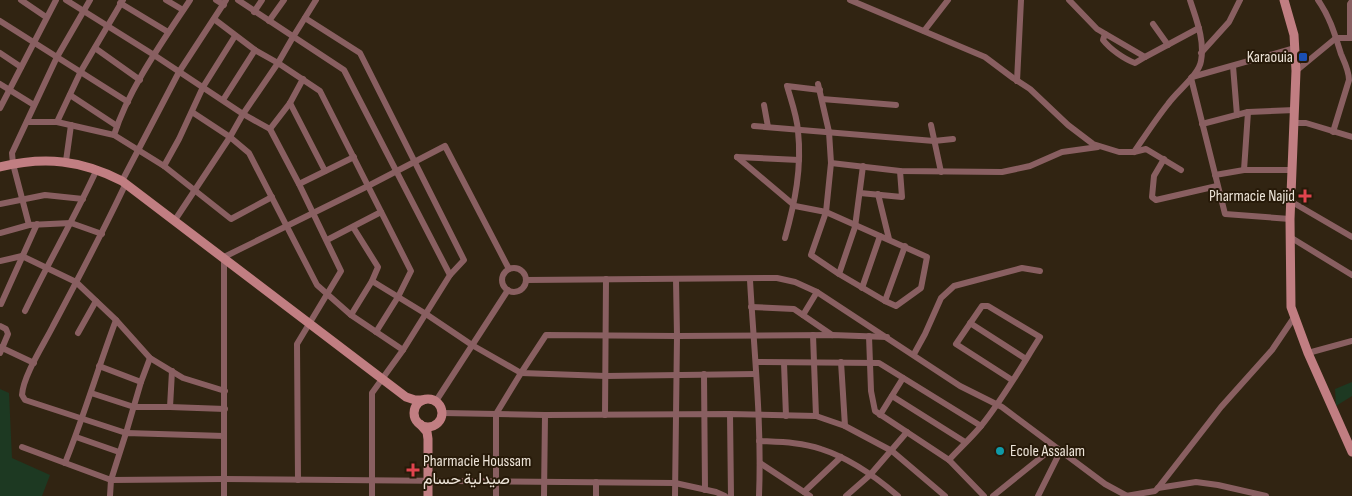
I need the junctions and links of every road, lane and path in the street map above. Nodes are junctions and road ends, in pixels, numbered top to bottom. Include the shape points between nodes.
1 (21, 0) edge
2 (56, 0) edge
3 (66, 0) edge
4 (90, 0) edge
5 (166, 0) edge
6 (190, 0) edge
7 (216, 0) edge
8 (238, 0) edge
9 (262, 0) edge
10 (284, 0) edge
11 (316, 0) edge
12 (850, 0) edge
13 (948, 0) edge
14 (1021, 0) edge
15 (1069, 0) edge
16 (1190, 0) edge
17 (1240, 0) edge
18 (1284, 0) edge
19 (1318, 0) edge
20 (1352, 1) edge
21 (121, 2) edge
22 (225, 2) edge
23 (183, 10) junction
24 (83, 11) junction
25 (254, 12) junction
26 (46, 16) junction
27 (306, 18) junction
28 (214, 20) junction
29 (0, 21) edge
30 (270, 21) junction
31 (1153, 24) dead end
32 (108, 26) junction
33 (1200, 28) junction
34 (924, 31) junction
35 (168, 32) junction
36 (1105, 34) junction
37 (235, 36) junction
38 (292, 37) junction
39 (1336, 38) junction
40 (1351, 38) edge
41 (34, 42) junction
42 (1168, 45) junction
43 (95, 48) junction
44 (1294, 48) junction
45 (255, 50) junction
46 (0, 53) edge
47 (1201, 53) junction
48 (154, 55) junction
49 (58, 57) junction
50 (1146, 57) junction
51 (278, 63) junction
52 (1233, 66) junction
53 (21, 67) junction
54 (81, 71) junction
55 (1296, 71) junction
56 (180, 72) junction
57 (1191, 78) junction
58 (303, 79) junction
59 (140, 80) junction
60 (1017, 81) junction
61 (0, 84) edge
62 (203, 87) junction
63 (9, 90) junction
64 (70, 95) junction
65 (822, 99) junction
66 (1, 100) edge
67 (222, 100) junction
68 (128, 102) junction
69 (290, 103) junction
70 (34, 105) junction
71 (764, 105) dead end
72 (896, 105) dead end
73 (0, 108) edge
74 (1295, 110) junction
75 (192, 112) junction
76 (1248, 112) junction
77 (243, 114) junction
78 (1237, 115) junction
79 (27, 122) junction
80 (56, 122) junction
81 (1295, 122) junction
82 (71, 124) junction
83 (1202, 124) junction
84 (117, 126) junction
85 (754, 126) dead end
86 (931, 126) dead end
87 (768, 127) junction
88 (270, 129) junction
89 (798, 129) junction
90 (829, 132) junction
91 (1333, 132) junction
92 (114, 135) junction
93 (230, 137) junction
94 (1352, 138) edge
95 (953, 140) dead end
96 (934, 141) junction
97 (1099, 146) junction
98 (138, 150) junction
99 (1134, 152) junction
100 (354, 157) junction
101 (1164, 159) junction
102 (799, 160) junction
103 (66, 161) junction
104 (415, 162) junction
105 (831, 163) junction
106 (13, 164) junction
107 (164, 166) junction
108 (863, 166) junction
109 (0, 167) edge
110 (97, 169) junction
111 (1181, 170) dead end
112 (1244, 170) junction
113 (1293, 170) junction
114 (325, 171) junction
115 (396, 171) junction
116 (900, 172) junction
117 (941, 172) junction
118 (1215, 175) junction
119 (124, 182) junction
120 (299, 184) junction
121 (368, 186) junction
122 (1217, 186) junction
123 (194, 191) junction
124 (860, 193) junction
125 (878, 194) junction
126 (272, 197) junction
127 (22, 199) junction
128 (83, 199) junction
129 (1292, 202) junction
130 (0, 204) edge
131 (794, 206) junction
132 (313, 212) junction
133 (381, 212) junction
134 (826, 212) junction
135 (1290, 219) junction
136 (175, 220) junction
137 (70, 222) junction
138 (37, 224) junction
139 (29, 225) junction
140 (856, 225) junction
141 (287, 226) junction
142 (353, 227) junction
143 (0, 233) edge
144 (102, 234) junction
145 (880, 236) junction
146 (1290, 237) junction
147 (1352, 237) edge
148 (785, 238) dead end
149 (888, 239) junction
150 (327, 240) junction
151 (906, 246) junction
152 (22, 256) junction
153 (224, 257) junction
154 (0, 261) edge
155 (45, 268) junction
156 (508, 269) junction
157 (1040, 271) dead end
158 (839, 274) junction
159 (450, 275) junction
160 (1352, 275) edge
161 (606, 279) junction
162 (676, 279) junction
163 (372, 280) junction
164 (526, 280) junction
165 (750, 280) junction
166 (76, 282) junction
167 (862, 288) junction
168 (508, 290) junction
169 (818, 292) junction
170 (327, 295) junction
171 (398, 297) junction
172 (96, 301) junction
173 (885, 301) junction
174 (0, 304) edge
175 (751, 307) junction
176 (25, 311) dead end
177 (351, 314) junction
178 (426, 314) junction
179 (803, 315) junction
180 (1294, 316) junction
181 (116, 320) junction
182 (309, 322) junction
183 (970, 323) junction
184 (0, 326) edge
185 (78, 332) dead end
186 (376, 332) junction
187 (754, 335) junction
188 (812, 335) junction
189 (832, 335) junction
190 (606, 336) junction
191 (677, 336) junction
192 (869, 336) junction
193 (887, 336) junction
194 (1352, 341) edge
195 (472, 345) junction
196 (1, 349) edge
197 (403, 350) junction
198 (1308, 353) junction
199 (914, 354) junction
200 (150, 358) junction
201 (1026, 359) junction
202 (756, 362) junction
203 (814, 362) junction
204 (841, 362) junction
205 (870, 362) junction
206 (34, 363) junction
207 (784, 363) junction
208 (99, 366) junction
209 (172, 371) junction
210 (520, 373) junction
211 (704, 374) junction
212 (756, 374) junction
213 (606, 376) junction
214 (676, 376) junction
215 (382, 378) junction
216 (903, 378) junction
217 (1012, 380) junction
218 (141, 382) junction
219 (225, 391) junction
220 (91, 392) junction
221 (406, 396) junction
222 (892, 396) junction
223 (423, 400) junction
224 (436, 401) junction
225 (996, 405) junction
226 (134, 407) junction
227 (170, 407) junction
228 (224, 409) junction
229 (414, 412) junction
230 (442, 413) junction
231 (496, 414) junction
232 (705, 414) junction
233 (730, 414) junction
234 (545, 415) junction
235 (606, 415) junction
236 (880, 415) junction
237 (675, 416) junction
238 (759, 416) junction
239 (786, 416) junction
240 (816, 416) junction
241 (82, 419) junction
242 (420, 424) junction
243 (437, 424) junction
244 (845, 426) junction
245 (981, 426) junction
246 (907, 432) junction
247 (126, 434) junction
248 (224, 436) junction
249 (76, 438) junction
250 (428, 439) junction
251 (759, 441) junction
252 (965, 442) junction
253 (22, 447) dead end
254 (1054, 447) junction
255 (892, 451) junction
256 (120, 452) junction
257 (1060, 452) junction
258 (1352, 452) edge
259 (841, 457) junction
260 (948, 460) junction
261 (760, 462) junction
262 (65, 463) junction
263 (870, 475) junction
264 (224, 479) junction
265 (111, 480) junction
266 (298, 480) junction
267 (372, 481) junction
268 (428, 481) junction
269 (496, 481) junction
270 (544, 481) junction
271 (596, 482) junction
272 (674, 483) junction
273 (705, 490) junction
274 (1156, 492) edge
275 (807, 494) edge
276 (895, 495) edge
277 (110, 496) edge
278 (224, 496) edge
279 (372, 496) edge
280 (428, 496) edge
281 (496, 496) edge
282 (544, 496) edge
283 (596, 496) edge
284 (674, 496) edge
285 (725, 496) edge
286 (731, 496) edge
287 (759, 496) edge
288 (846, 496) edge
289 (945, 496) edge
290 (984, 496) edge
291 (993, 496) edge
292 (1038, 496) edge
293 (1126, 496) edge
294 (1266, 496) edge

1 - 26 street
2 - 26 street
3 - 24 street
4 - 24 street
5 - 23 street
6 - 23 street
7 - 22 street
8 - 25 street
9 - 25 street
10 - 30 street
11 - 27 street
12 - 34 street
13 - 34 street
14 - 60 street
15 - 36 street via 1087,21
16 - 33 street
17 - 47 street via 1229,22
18 - 44 street
19 - 39 street
20 - 40 street
21 - 32 street
21 - 35 street
22 - 28 street
23 - 35 street
24 - 32 street
24 - 49 street
25 - 30 street
26 - 41 street
27 - 38 street
27 - 104 street via 360,54
28 - 37 street
28 - 56 street
29 - 41 street
30 - 38 street
31 - 42 street
32 - 43 street
32 - 48 street
33 - 42 street
33 - 47 street
34 - 60 street via 985,57
35 - 48 street
36 - 50 street
36 - 50 street via 1103,40 1106,44 1132,62
37 - 45 street
37 - 62 street
38 - 51 street
38 - 115 street via 344,70
39 - 40 street
39 - 55 street
39 - 91 street via 1349,80
41 - 49 street
41 - 53 street
42 - 50 street
43 - 54 street
43 - 59 street
44 - 52 street
44 - 55 street
45 - 51 street
45 - 67 street
46 - 53 street
47 - 57 street via 1200,65
48 - 56 street
48 - 59 street
49 - 54 street
49 - 70 street
51 - 58 street
51 - 77 street
52 - 57 street
52 - 78 street
53 - 63 street
54 - 64 street
54 - 68 street
55 - 74 street
56 - 62 street
56 - 98 street
57 - 83 street
57 - 99 street via 1169,102
58 - 69 street
58 - 100 street via 320,91
59 - 68 street
60 - 97 street via 1087,140
61 - 63 street
62 - 67 street
62 - 75 street
63 - 66 street
63 - 70 street
64 - 80 street
64 - 84 street
65 - 72 street
65 - 89 street via 819,87 787,86
65 - 90 street
66 - 73 street
67 - 77 street
68 - 84 street
69 - 88 street
69 - 114 street
70 - 79 street
71 - 87 street
74 - 76 street
74 - 81 street
75 - 93 street
75 - 107 street
76 - 78 street
76 - 112 street
77 - 88 street
77 - 93 street
78 - 83 street
79 - 80 street
79 - 106 street via 12,153
80 - 82 street
81 - 91 street
81 - 113 street
82 - 92 street
82 - 103 street
83 - 118 street
84 - 92 street
85 - 87 street
86 - 96 street
87 - 89 street
88 - 120 street
89 - 90 street
89 - 102 street
90 - 96 street
90 - 105 street
91 - 94 street
92 - 98 street
93 - 123 street
93 - 126 street via 249,152
95 - 96 street
96 - 117 street
97 - 99 street via 1119,152
97 - 117 street via 1062,152 1030,166 1011,170
98 - 107 street
98 - 119 street
99 - 101 street via 1146,149
100 - 114 street
100 - 121 street
101 - 111 street
101 - 122 street via 1153,178 1152,197 1156,200
102 - 131 street
102 - 131 street via 737,157
103 - 106 street
103 - 110 street
104 - 115 street
104 - 156 street via 445,146
104 - 159 street via 464,260
105 - 108 street
105 - 134 street
106 - 109 street
106 - 127 street
107 - 123 street
108 - 116 street
108 - 124 street
110 - 119 street
110 - 128 street
112 - 113 street
112 - 118 street
113 - 129 street
114 - 120 street
115 - 121 street
115 - 159 street
116 - 117 street
116 - 125 street via 902,197
118 - 122 street
119 - 136 street
119 - 144 street
120 - 132 street
121 - 132 street
121 - 133 street
122 - 135 street via 1226,215
123 - 126 street via 230,219
123 - 136 street
124 - 125 street
124 - 140 street
125 - 149 street
126 - 141 street
127 - 128 street via 45,195
127 - 130 street
127 - 139 street
128 - 137 street
129 - 135 street
129 - 147 street
131 - 134 street
131 - 148 street
132 - 141 street
132 - 150 street
133 - 142 street
133 - 171 street via 411,271
134 - 140 street
134 - 158 street via 811,255
135 - 146 street
136 - 153 street
137 - 138 street
137 - 144 street
137 - 155 street
138 - 139 street
138 - 152 street
139 - 143 street
140 - 145 street
140 - 158 street
141 - 153 street
141 - 170 street via 317,285
142 - 150 street
142 - 163 street via 378,267
144 - 166 street
145 - 149 street
145 - 167 street
146 - 160 street
146 - 180 street via 1290,296
149 - 151 street
150 - 170 street via 341,271
151 - 173 street
151 - 173 street via 928,257 921,288 896,306
152 - 154 street
152 - 155 street
152 - 174 street
153 - 182 street
153 - 219 street
155 - 166 street
155 - 176 street
156 - 164 street via 520,269
156 - 168 street via 502,277
157 - 199 street via 1022,268 954,286 941,298
158 - 167 street
159 - 178 street
161 - 162 street
161 - 164 street
161 - 190 street
162 - 165 street
162 - 191 street
163 - 171 street
163 - 177 street
164 - 168 street via 520,290
165 - 169 street via 777,278
165 - 175 street
166 - 172 street
166 - 206 street
167 - 173 street
168 - 195 street
169 - 179 street
169 - 193 street
170 - 177 street
170 - 182 street
171 - 178 street
171 - 186 street
172 - 181 street
172 - 185 street
175 - 179 street via 794,309
175 - 187 street
177 - 186 street
178 - 195 street
178 - 197 street
179 - 189 street
180 - 198 street
180 - 274 street via 1272,350 1221,407
181 - 200 street
181 - 208 street
182 - 215 street
182 - 266 street via 297,344
183 - 201 street
183 - 201 street via 982,306 988,306 1040,337
183 - 217 street via 956,344
184 - 196 street via 8,334
186 - 197 street
187 - 188 street
187 - 191 street
187 - 202 street
188 - 189 street
188 - 203 street
189 - 192 street
190 - 191 street
190 - 210 street via 546,335
190 - 213 street
191 - 214 street
192 - 193 street
192 - 205 street
193 - 199 street
194 - 198 street
195 - 210 street
195 - 224 street
196 - 206 street
197 - 215 street
198 - 258 street
199 - 225 street
200 - 209 street
200 - 218 street
201 - 217 street
202 - 207 street
202 - 212 street
203 - 204 street
203 - 207 street
203 - 240 street
204 - 205 street
204 - 244 street
205 - 216 street via 879,363
205 - 236 street via 871,391 875,411
206 - 241 street via 22,390 25,400
207 - 239 street
208 - 218 street
208 - 220 street
209 - 219 street via 183,378
209 - 227 street
210 - 213 street
210 - 231 street
211 - 212 street
211 - 214 street
211 - 232 street
212 - 238 street
213 - 214 street
213 - 235 street
214 - 237 street
215 - 221 street
215 - 267 street via 372,393
216 - 222 street
216 - 245 street
217 - 225 street
218 - 226 street
219 - 228 street
220 - 226 street
220 - 241 street
221 - 223 street
221 - 229 street
222 - 236 street
222 - 252 street
223 - 224 street
223 - 229 street
224 - 230 street
225 - 245 street
225 - 254 street
226 - 227 street
226 - 247 street
227 - 228 street
228 - 248 street
229 - 242 street
230 - 231 street
230 - 243 street
231 - 234 street
231 - 269 street
232 - 233 street
232 - 237 street
232 - 273 street
233 - 238 street
233 - 286 street
234 - 235 street
234 - 270 street
235 - 237 street
236 - 246 street
237 - 272 street
238 - 239 street
238 - 251 street
239 - 240 street
240 - 244 street
241 - 247 street
241 - 249 street
242 - 243 street via 428,427
242 - 250 street
243 - 250 street
244 - 255 street
245 - 252 street
246 - 255 street
246 - 260 street
247 - 248 street
247 - 256 street
248 - 264 street
249 - 256 street
249 - 262 street
250 - 268 street
251 - 259 street via 820,448
251 - 261 street
252 - 260 street
253 - 262 street
254 - 257 street
254 - 291 street
255 - 263 street
255 - 289 street
256 - 265 street
257 - 292 street
257 - 293 street
259 - 263 street
259 - 275 street
260 - 290 street
261 - 275 street
261 - 287 street
262 - 265 street
263 - 276 street
263 - 288 street
264 - 265 street
264 - 266 street
264 - 278 street
265 - 277 street
266 - 267 street
267 - 268 street
267 - 279 street
268 - 269 street
268 - 280 street
269 - 270 street
269 - 281 street
270 - 271 street
270 - 282 street
271 - 272 street
271 - 283 street
272 - 273 street
272 - 284 street
273 - 285 street
274 - 293 street
274 - 294 street via 1196,482

